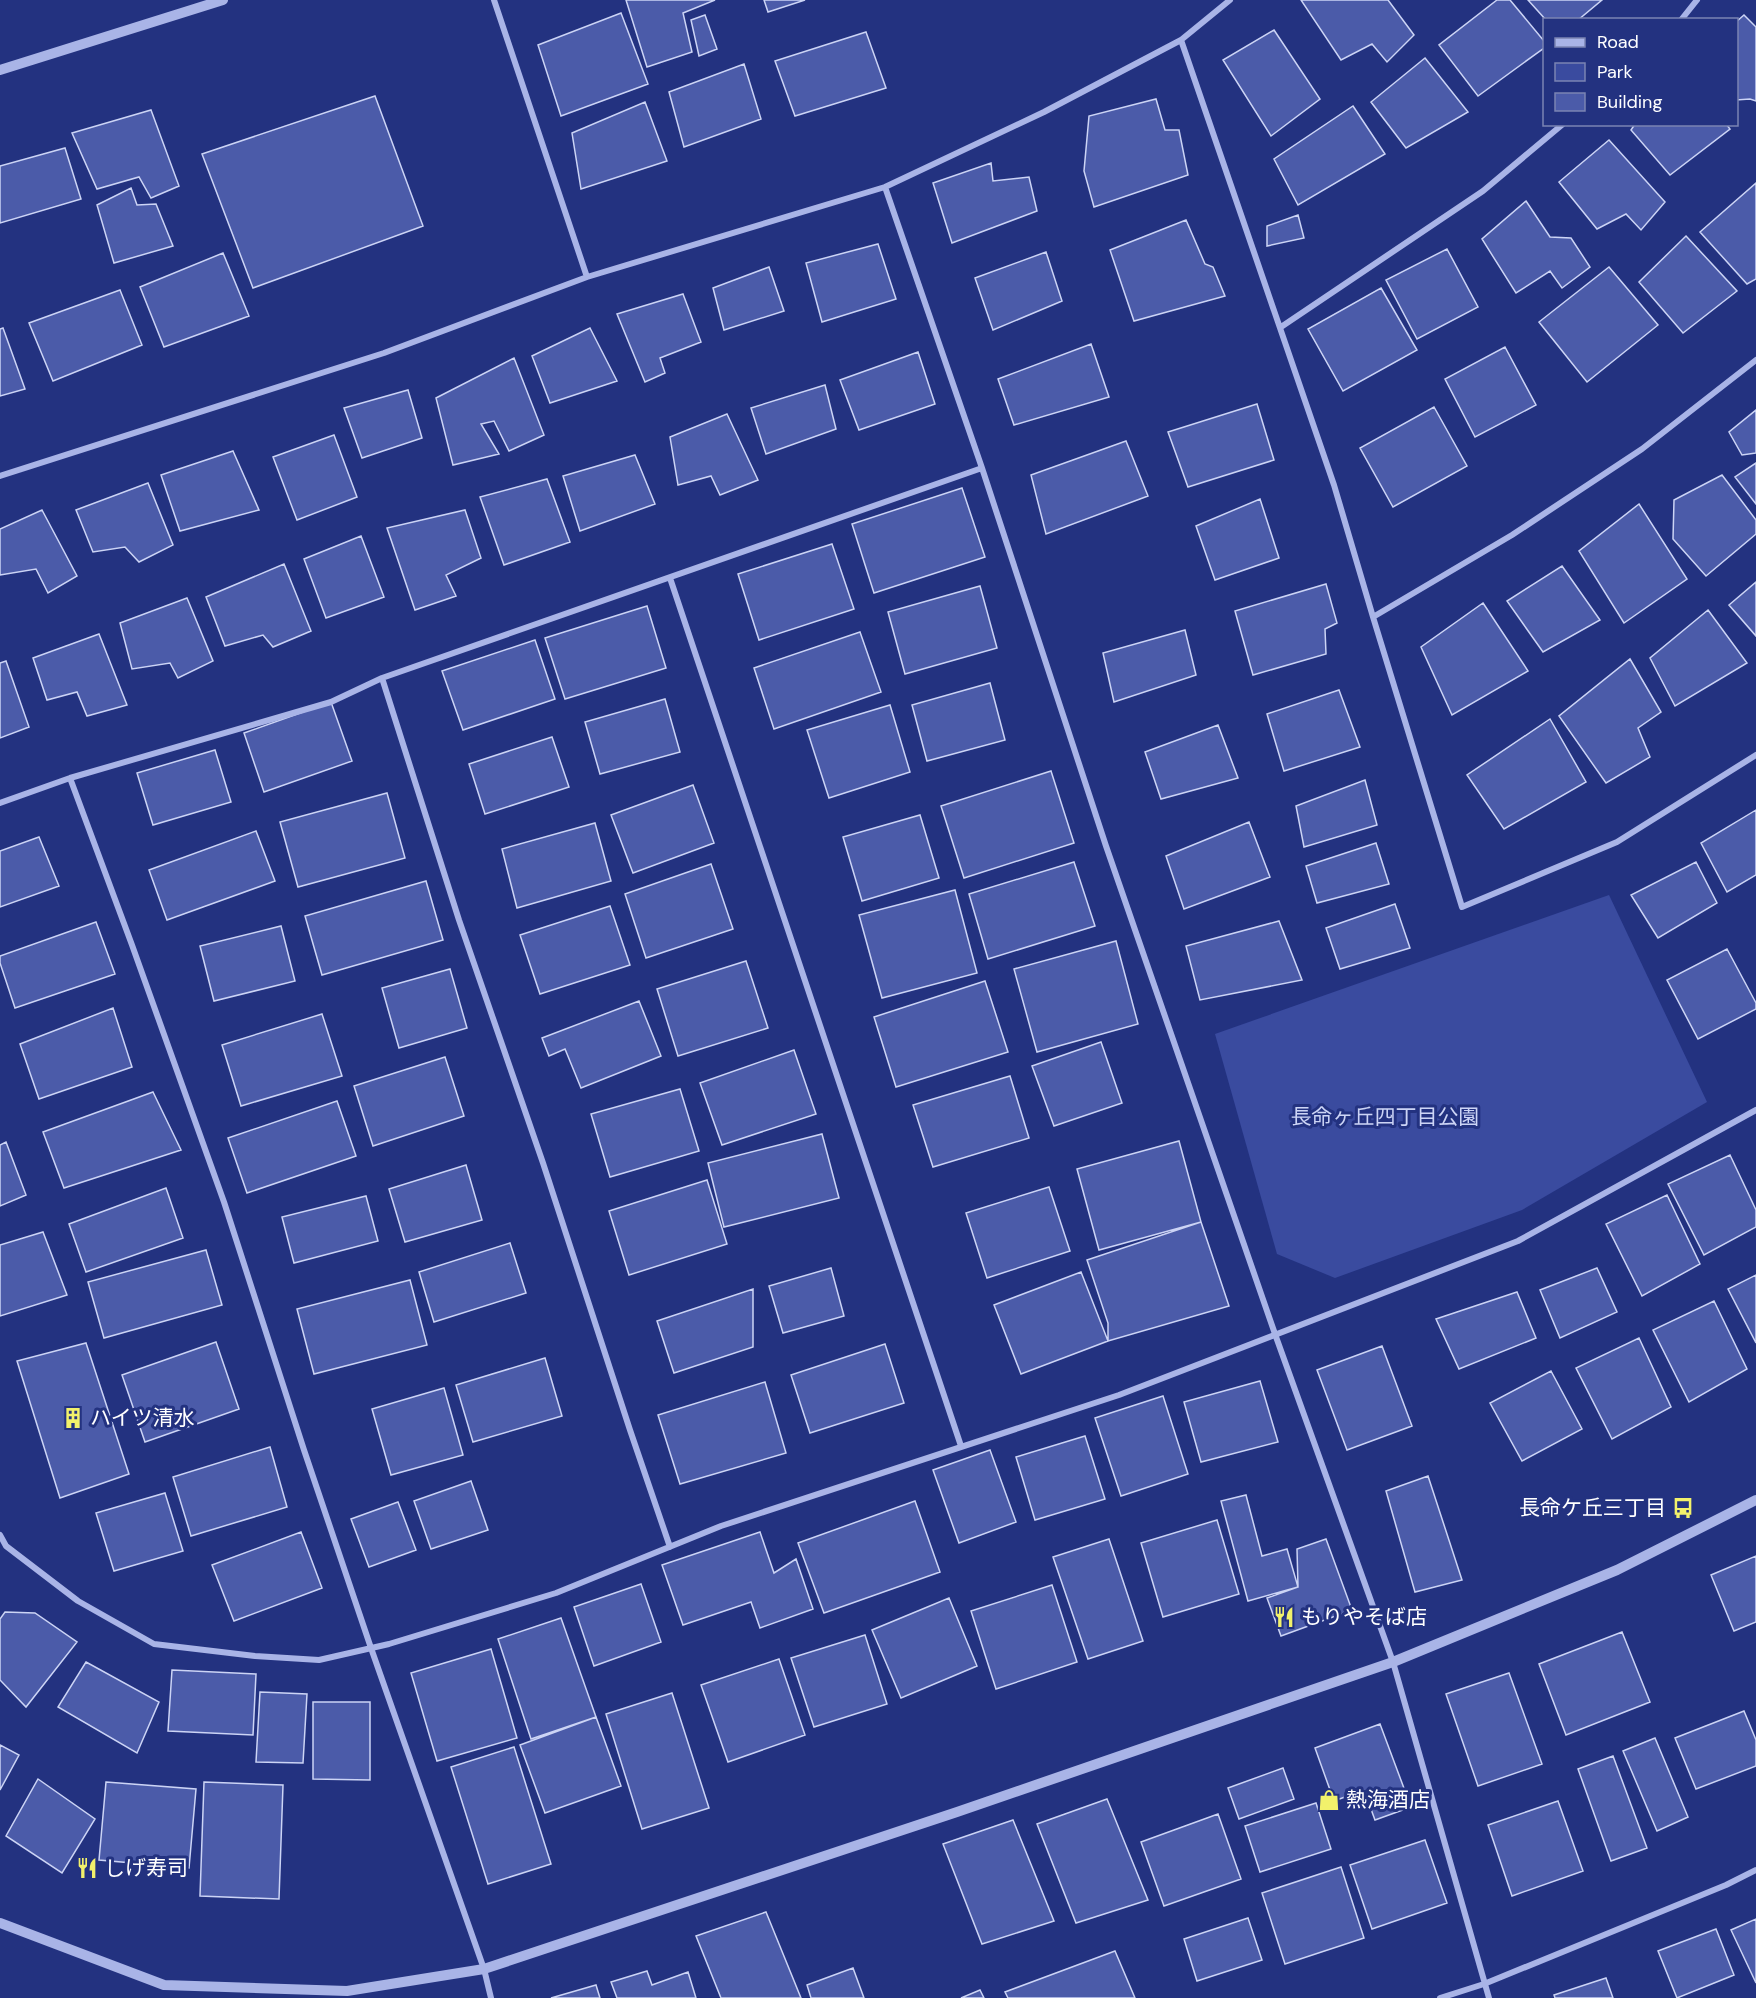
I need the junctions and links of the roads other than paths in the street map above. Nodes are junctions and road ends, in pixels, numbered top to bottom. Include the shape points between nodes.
1 (223, 0) edge
2 (494, 0) edge
3 (1230, 0) edge
4 (1697, 0) edge
5 (1683, 18) edge
6 (1181, 40) junction
7 (0, 70) edge
8 (1561, 126) edge
9 (885, 187) junction
10 (587, 277) junction
11 (1281, 327) junction
12 (1756, 360) edge
13 (982, 468) junction
14 (0, 476) edge
15 (670, 578) junction
16 (1373, 617) junction
17 (382, 678) junction
18 (1756, 755) edge
19 (70, 778) junction
20 (0, 803) edge
21 (1756, 1110) edge
22 (1275, 1334) junction
23 (961, 1446) junction
24 (1756, 1500) edge
25 (0, 1535) edge
26 (670, 1547) junction
27 (371, 1648) junction
28 (1394, 1662) junction
29 (1756, 1870) edge
30 (0, 1923) edge
31 (484, 1969) junction
32 (1484, 1984) junction
33 (491, 1998) edge
34 (1440, 1998) edge
35 (1489, 1998) edge

1 - 7 street
2 - 10 street
3 - 6 street
4 - 5 street
6 - 9 street via 1044,112
6 - 11 street
8 - 11 street via 1483,191
9 - 10 street
9 - 13 street
10 - 14 street via 384,353
11 - 16 street
12 - 16 street via 1642,449 1512,535
13 - 15 street
13 - 22 street via 1106,846
15 - 17 street
15 - 23 street
16 - 18 street via 1462,907 1617,842
17 - 19 street via 331,702
17 - 26 street via 459,920
19 - 20 street
19 - 27 street via 224,1202
21 - 22 street via 1518,1241
22 - 23 street via 1119,1395
22 - 28 street
23 - 26 street via 721,1526
24 - 28 street via 1617,1570
25 - 27 street via 6,1546 78,1601 154,1644 319,1660
26 - 27 street via 556,1593
27 - 31 street
28 - 31 street
28 - 32 street
29 - 32 street
30 - 31 street via 164,1985 347,1991
31 - 33 street
32 - 34 street
32 - 35 street

